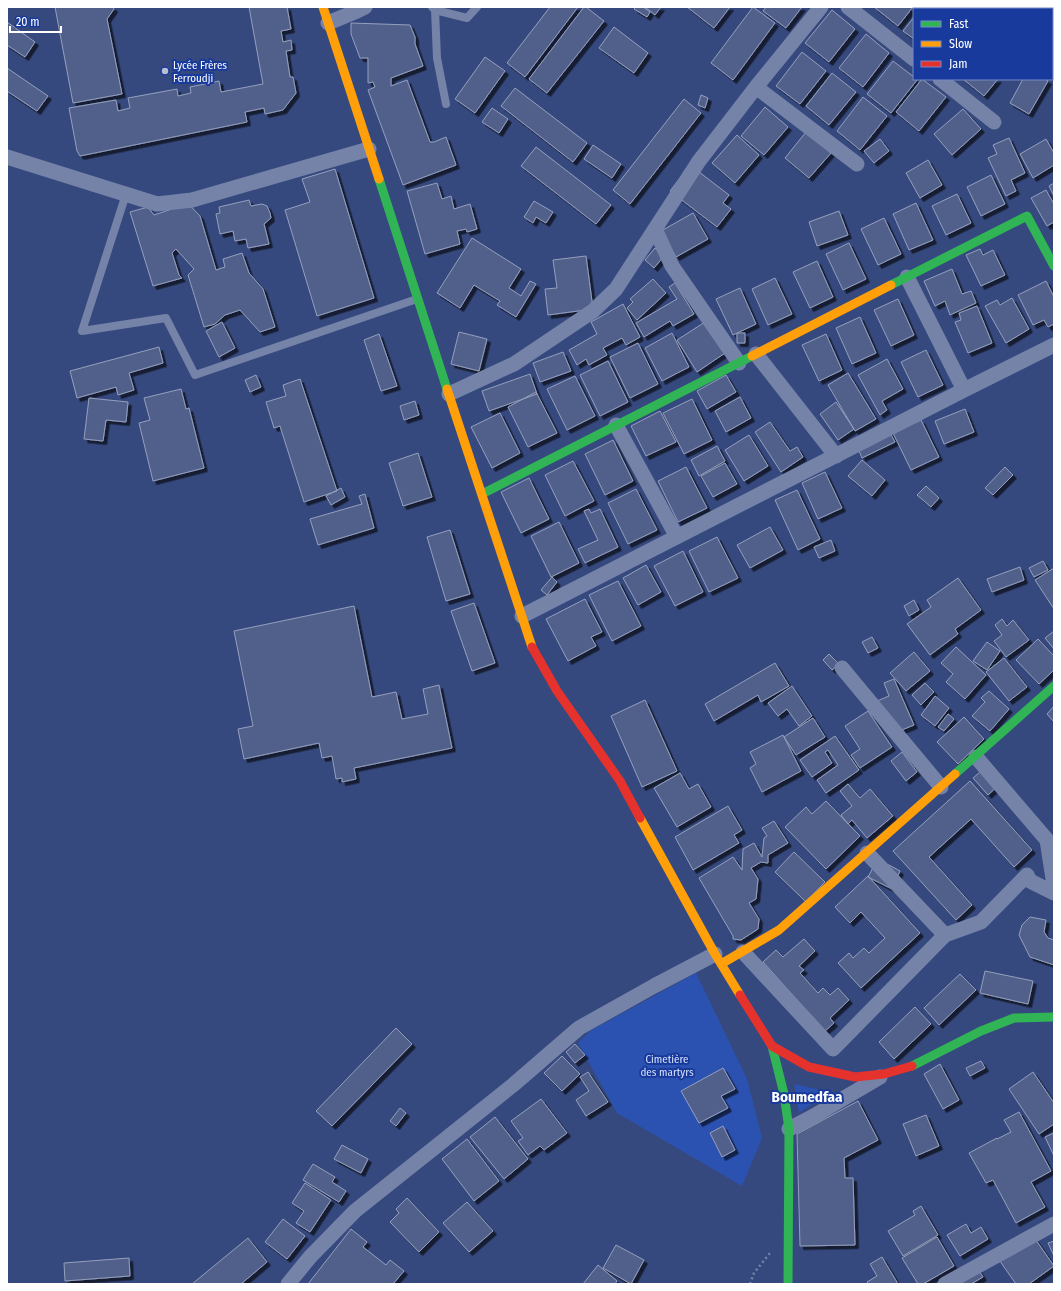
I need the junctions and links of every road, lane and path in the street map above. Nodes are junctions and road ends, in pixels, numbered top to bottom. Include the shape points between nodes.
1 (323, 7) edge
2 (365, 7) edge
3 (476, 7) edge
4 (821, 7) edge
5 (848, 7) edge
6 (434, 9) edge
7 (328, 22) junction
8 (913, 58) edge
9 (941, 80) edge
10 (756, 87) junction
11 (446, 104) dead end
12 (994, 122) dead end
13 (369, 150) junction
14 (7, 157) edge
15 (857, 164) dead end
16 (126, 194) junction
17 (655, 228) junction
18 (1054, 266) edge
19 (907, 277) junction
20 (418, 298) junction
21 (1054, 345) edge
22 (756, 354) junction
23 (739, 363) junction
24 (964, 390) junction
25 (449, 394) junction
26 (616, 425) junction
27 (836, 456) junction
28 (482, 494) junction
29 (677, 537) junction
30 (522, 616) junction
31 (842, 668) dead end
32 (1054, 686) edge
33 (976, 757) junction
34 (941, 787) junction
35 (867, 853) junction
36 (1054, 884) edge
37 (1054, 893) edge
38 (945, 935) junction
39 (743, 952) junction
40 (718, 959) junction
41 (1054, 1018) edge
42 (772, 1046) junction
43 (833, 1049) junction
44 (824, 1070) junction
45 (884, 1074) junction
46 (789, 1129) junction
47 (1054, 1224) edge
48 (774, 1249) dead end
49 (288, 1284) edge
50 (750, 1284) edge
51 (788, 1284) edge
52 (945, 1284) edge

1 - 7 main road
2 - 7 street
3 - 6 lane via 467,18
4 - 10 street
5 - 8 street
6 - 11 lane via 437,58
7 - 13 main road
9 - 12 street
10 - 15 street
10 - 17 street via 699,161
13 - 16 street via 192,200 157,204
13 - 20 main road
14 - 16 street
16 - 20 lane via 82,331 166,318 195,375
17 - 23 street via 672,266
17 - 25 street via 616,289 594,311 514,364
18 - 19 main road via 1027,216
19 - 22 main road
19 - 24 street
20 - 25 main road
21 - 24 street
22 - 23 main road
22 - 27 street
23 - 26 main road
24 - 27 street
25 - 28 main road
26 - 28 main road
26 - 29 street
27 - 29 street
28 - 30 main road
29 - 30 street
30 - 40 main road via 531,646 557,691 620,781
31 - 34 street
32 - 33 main road
33 - 34 main road
33 - 36 street via 1047,840
34 - 35 main road
35 - 38 street
35 - 39 main road via 779,930
37 - 38 street via 1030,881 1027,875 981,922
38 - 43 street
39 - 40 main road
39 - 43 street
40 - 42 main road
40 - 49 street via 654,986 579,1028 355,1211 310,1257
41 - 45 main road via 1014,1018 981,1031 911,1066
42 - 44 main road via 809,1066
42 - 46 main road via 784,1094
43 - 44 street
44 - 45 main road via 855,1077
45 - 46 street
46 - 51 main road
47 - 52 street
48 - 50 path via 754,1273

